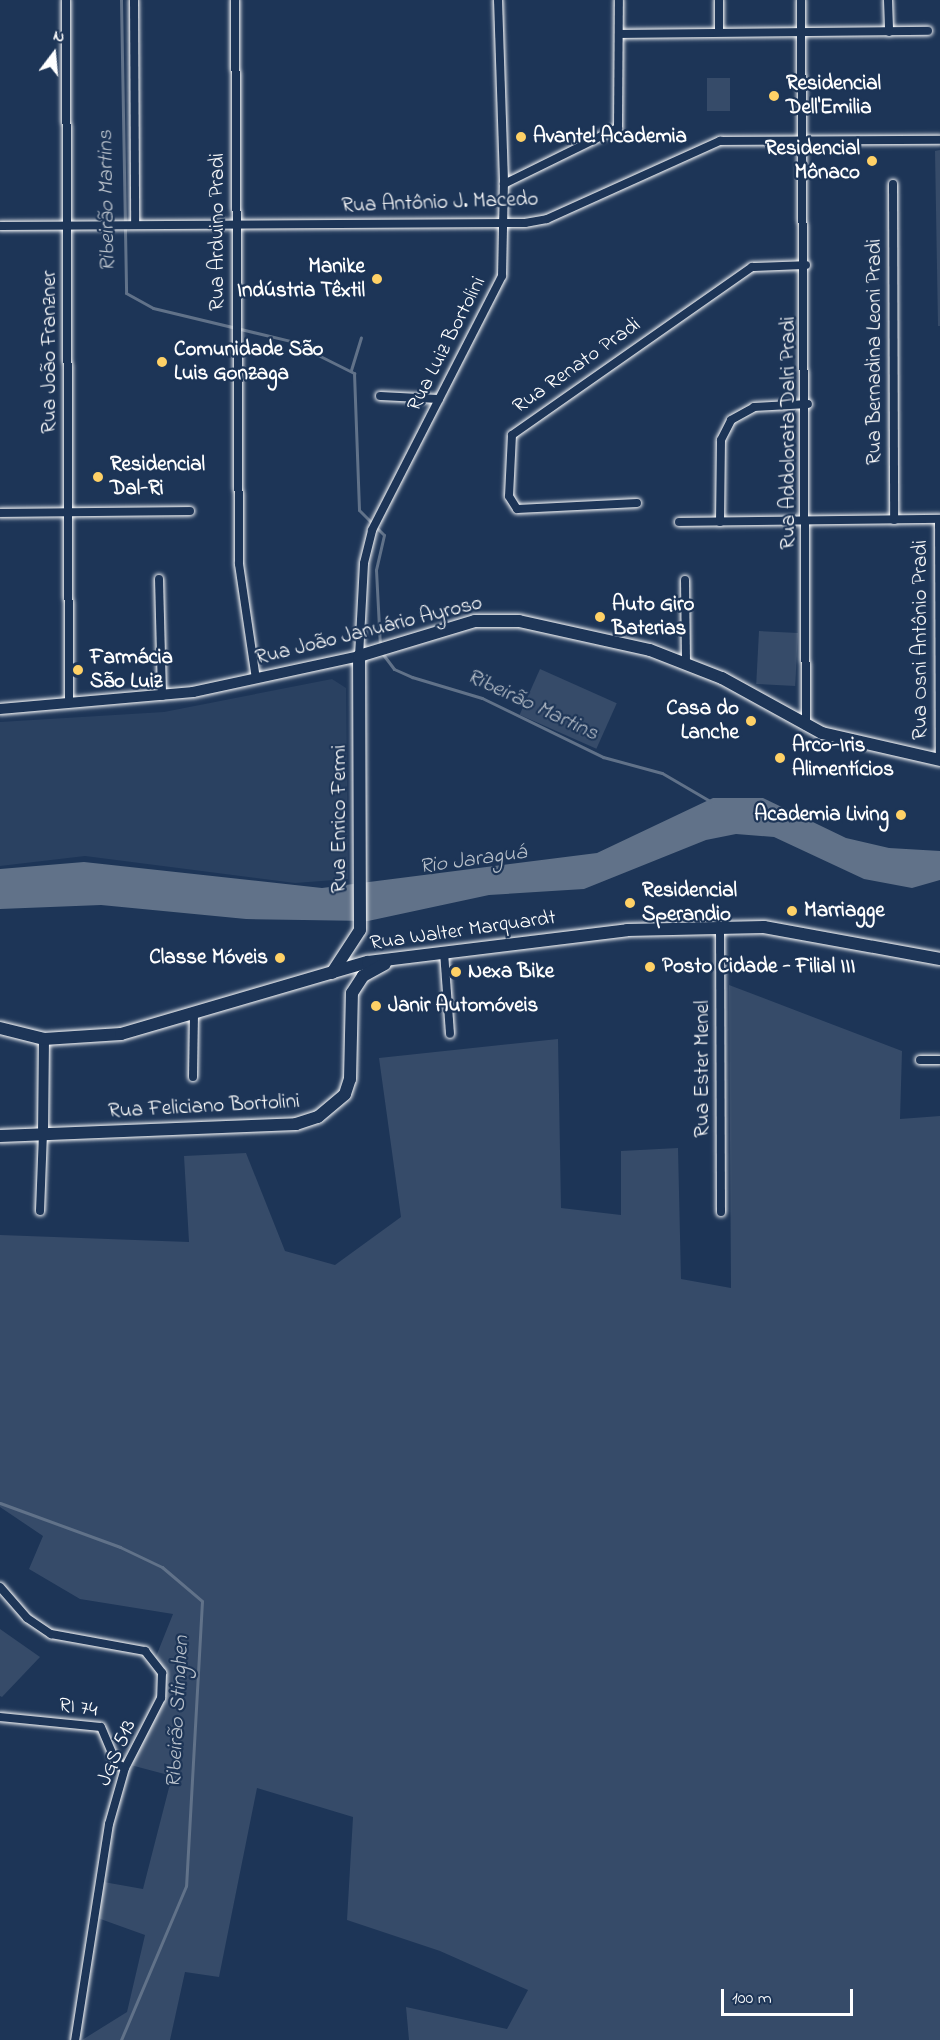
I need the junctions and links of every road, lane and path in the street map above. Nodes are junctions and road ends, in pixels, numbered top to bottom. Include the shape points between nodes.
1 (66, 0) edge
2 (134, 0) edge
3 (235, 0) edge
4 (498, 0) edge
5 (619, 0) edge
6 (719, 0) edge
7 (801, 0) edge
8 (888, 0) edge
9 (928, 31) dead end
10 (889, 32) junction
11 (719, 33) junction
12 (802, 33) junction
13 (620, 34) junction
14 (805, 140) junction
15 (940, 140) edge
16 (504, 184) junction
17 (893, 184) dead end
18 (504, 224) junction
19 (132, 225) junction
20 (237, 225) junction
21 (0, 226) edge
22 (68, 226) junction
23 (806, 265) junction
24 (380, 396) dead end
25 (439, 399) junction
26 (808, 404) junction
27 (637, 503) dead end
28 (190, 511) dead end
29 (69, 512) junction
30 (0, 513) edge
31 (940, 519) edge
32 (808, 520) junction
33 (894, 520) junction
34 (679, 522) dead end
35 (720, 522) junction
36 (159, 579) dead end
37 (685, 580) dead end
38 (359, 656) junction
39 (686, 662) junction
40 (256, 679) junction
41 (162, 696) junction
42 (69, 703) junction
43 (0, 708) edge
44 (806, 726) junction
45 (940, 760) edge
46 (720, 926) junction
47 (444, 952) junction
48 (400, 957) junction
49 (940, 959) edge
50 (332, 974) junction
51 (352, 993) junction
52 (194, 1015) junction
53 (0, 1028) edge
54 (450, 1034) dead end
55 (44, 1039) junction
56 (920, 1060) dead end
57 (940, 1060) edge
58 (193, 1077) dead end
59 (43, 1134) junction
60 (0, 1136) edge
61 (40, 1211) dead end
62 (721, 1212) dead end
63 (0, 1587) edge
64 (0, 1717) edge
65 (126, 1768) junction
66 (75, 2040) edge

1 - 22 street, Rua João Franzner
2 - 19 street
3 - 20 street, Rua Arduino Pradi
4 - 16 street, Rua Luiz Bortolini
5 - 13 street
6 - 11 street
7 - 12 street, Rua Addolorata Dalri Pradi
8 - 10 street
9 - 10 street
10 - 12 street
11 - 12 street
11 - 13 street
12 - 14 street, Rua Addolorata Dalri Pradi
13 - 16 street via 618,128
14 - 15 street, Rua Antônio J. Macedo
14 - 18 street, Rua Antônio J. Macedo via 720,141 547,219
14 - 23 street, Rua Addolorata Dalri Pradi
16 - 18 street, Rua Luiz Bortolini
17 - 33 street, Rua Bernadina Leoni Pradi
18 - 20 street, Rua Antônio J. Macedo
18 - 25 street, Rua Luiz Bortolini via 497,290
19 - 20 street, Rua Antônio J. Macedo
19 - 22 street, Rua Antônio J. Macedo
20 - 40 street, Rua Arduino Pradi via 239,564
21 - 22 street, Rua Antônio J. Macedo
22 - 29 street, Rua João Franzner
23 - 26 street, Rua Addolorata Dalri Pradi
23 - 27 street, Rua Renato Pradi via 752,267 512,435 509,496 517,509
24 - 25 street
25 - 38 street, Rua Luiz Bortolini via 372,530 364,563
26 - 32 street, Rua Addolorata Dalri Pradi
26 - 35 street via 754,407 730,420 721,440
28 - 29 street
29 - 30 street
29 - 42 street, Rua João Franzner
31 - 33 street
31 - 45 street, Rua Osni Antônio Pradi
32 - 33 street
32 - 35 street
32 - 44 street, Rua Addolorata Dalri Pradi
34 - 35 street
36 - 41 street
37 - 39 street
38 - 39 main road, Rua João Januário Ayroso via 497,619 629,645
38 - 40 main road, Rua João Januário Ayroso
38 - 50 main road, Rua Enrico Fermi via 360,928 353,948
39 - 44 main road, Rua João Januário Ayroso
40 - 41 main road, Rua João Januário Ayroso
41 - 42 main road, Rua João Januário Ayroso
42 - 43 main road, Rua João Januário Ayroso
44 - 45 main road, Rua João Januário Ayroso via 861,745
46 - 47 main road, Rua Walter Marquardt via 627,930
46 - 49 main road, Rua Walter Marquardt via 797,931
46 - 62 street, Rua Ester Menel
47 - 48 main road, Rua Walter Marquardt
47 - 54 street
48 - 50 main road, Rua Walter Marquardt
48 - 51 main road via 367,972
50 - 51 main road via 345,981
50 - 52 main road, Rua Walter Marquardt
51 - 59 main road, Rua Feliciano Bortolini via 350,1079 345,1094 318,1117 296,1124
52 - 55 main road, Rua Walter Marquardt via 121,1034
52 - 58 street
53 - 55 main road, Rua Walter Marquardt
55 - 59 main road
56 - 57 street
59 - 60 main road, Rua Feliciano Bortolini
59 - 61 street
63 - 65 street, JGS 513 via 27,1618 51,1634 135,1647 159,1663 161,1698
64 - 65 street, RI 74 via 101,1727 116,1763
65 - 66 street, JGS 513 via 98,1876

